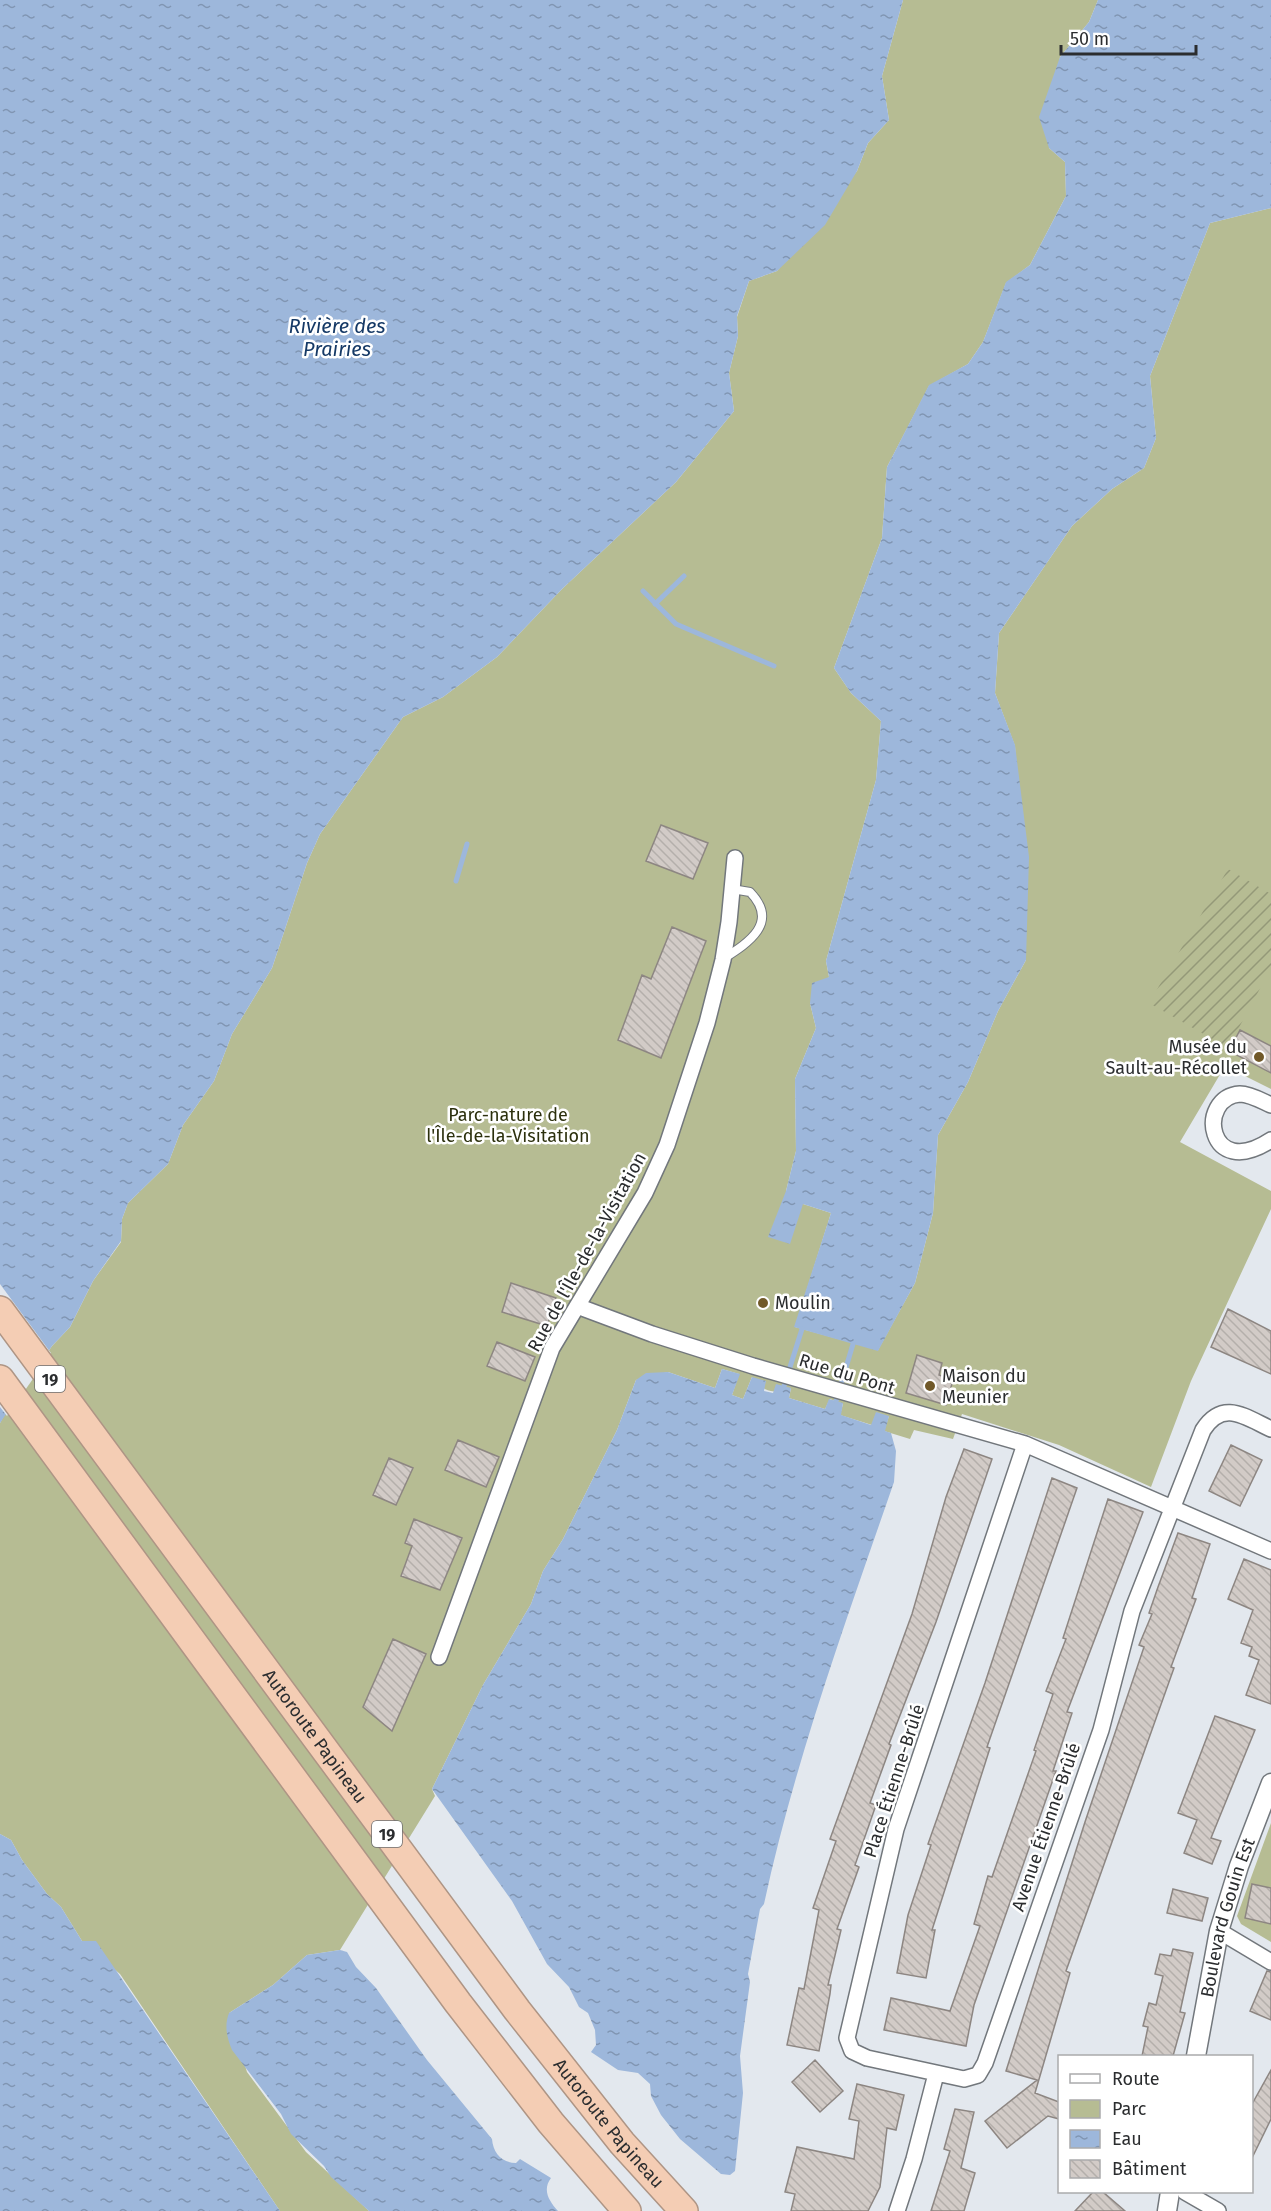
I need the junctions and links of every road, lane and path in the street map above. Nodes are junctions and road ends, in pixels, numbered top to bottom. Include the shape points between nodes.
1 (735, 858) dead end
2 (732, 888) junction
3 (723, 960) junction
4 (1271, 1105) edge
5 (1271, 1140) edge
6 (577, 1306) junction
7 (0, 1311) edge
8 (0, 1379) edge
9 (1271, 1429) edge
10 (1025, 1444) junction
11 (1173, 1506) junction
12 (1271, 1551) edge
13 (439, 1657) dead end
14 (1271, 1783) edge
15 (1219, 1931) junction
16 (1271, 1962) edge
17 (1196, 2055) edge
18 (936, 2074) junction
19 (1170, 2193) edge
20 (1187, 2193) edge
21 (627, 2211) edge
22 (684, 2211) edge
23 (897, 2211) edge
24 (1167, 2211) edge
25 (1218, 2211) edge

1 - 2 street, Rue de l'Île-de-la-Visitation
2 - 3 street, Rue de l'Île-de-la-Visitation
2 - 3 lane via 750,892 761,908 762,918 750,942
3 - 6 street, Rue de l'Île-de-la-Visitation via 707,1023 658,1167
4 - 5 street via 1248,1095 1234,1095 1217,1108 1213,1120 1216,1137 1232,1151 1250,1152
6 - 10 street, Rue du Pont via 723,1357
6 - 13 street, Rue de l'Île-de-la-Visitation via 552,1348
7 - 22 highway, Autoroute Papineau / 19 via 517,2010 622,2143
8 - 21 highway, 19 via 458,2003 551,2123
9 - 11 street, Avenue Étienne-Brûlé via 1237,1413 1211,1418
10 - 11 street, Rue du Pont
10 - 18 street, Place Étienne-Brûlé via 896,1829 847,2038 849,2047 858,2055
11 - 12 street, Rue du Pont
11 - 18 street, Avenue Étienne-Brûlé via 1132,1611 1101,1731 985,2063 978,2075 969,2079
14 - 15 street, Boulevard Gouin Est
15 - 16 street
15 - 17 street, Boulevard Gouin Est
18 - 23 street
19 - 24 street
20 - 25 street

